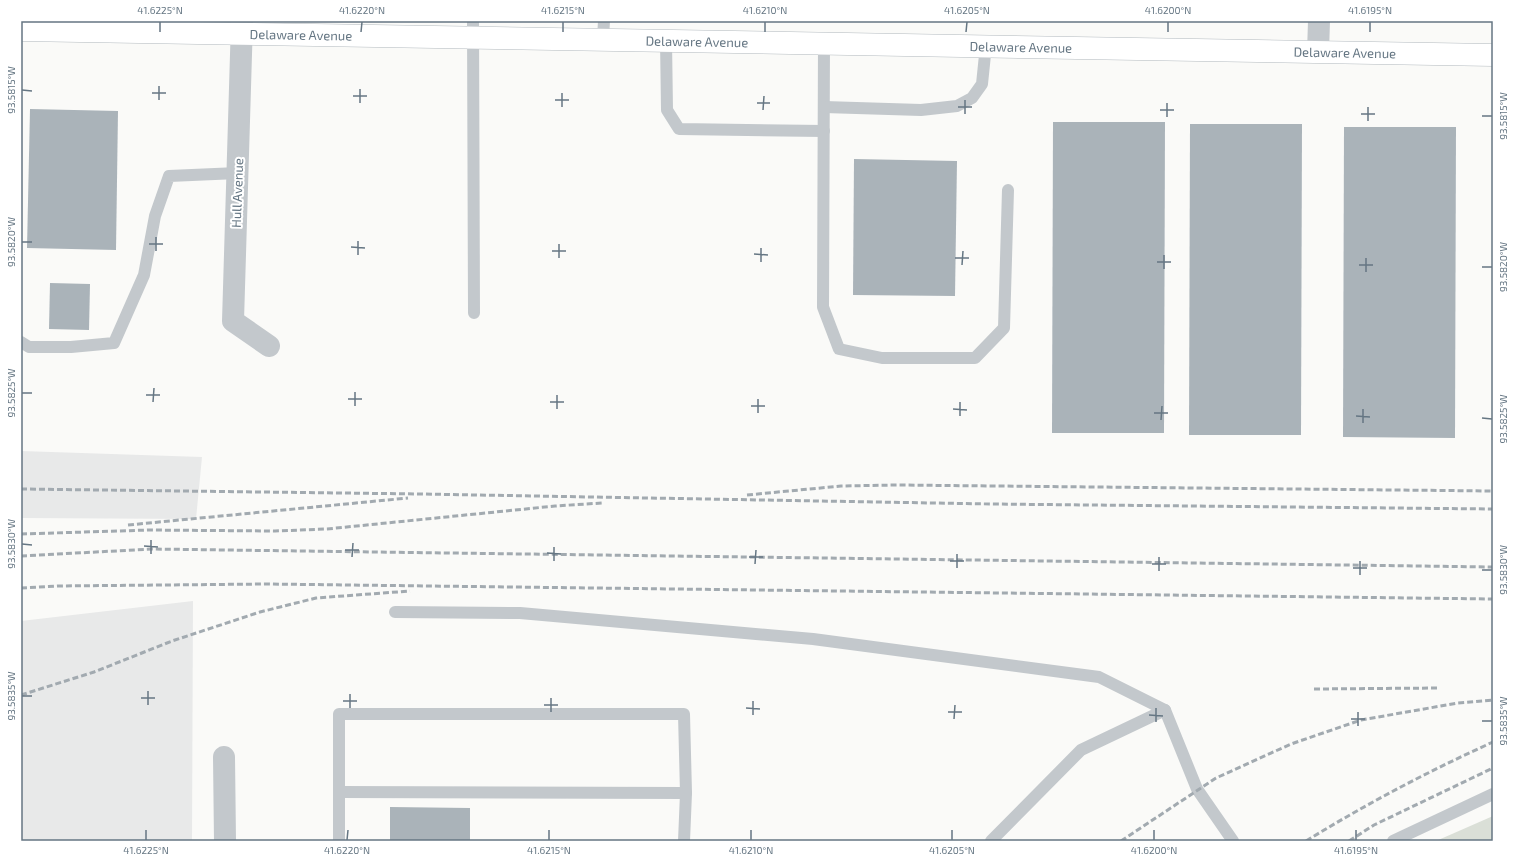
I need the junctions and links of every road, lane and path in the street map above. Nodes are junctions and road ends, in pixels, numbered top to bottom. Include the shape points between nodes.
1 (1319, 21) edge
2 (34, 27) edge
3 (242, 27) edge
4 (473, 29) edge
5 (603, 30) edge
6 (666, 40) junction
7 (824, 43) junction
8 (986, 46) junction
9 (1318, 52) junction
10 (1493, 55) edge
11 (824, 107) junction
12 (824, 131) junction
13 (238, 173) junction
14 (1008, 190) dead end
15 (474, 312) dead end
16 (21, 342) edge
17 (269, 346) dead end
18 (395, 612) dead end
19 (1165, 710) junction
20 (224, 757) dead end
21 (339, 792) junction
22 (686, 793) junction
23 (1493, 794) edge
24 (225, 841) edge
25 (339, 841) edge
26 (684, 841) edge
27 (991, 841) edge
28 (1233, 841) edge
29 (1393, 841) edge

1 - 9 street
2 - 3 main road, Delaware Avenue
3 - 4 main road, Delaware Avenue
3 - 13 street, Hull Avenue
4 - 5 main road, Delaware Avenue
4 - 15 lane
5 - 6 main road, Delaware Avenue
6 - 7 main road, Delaware Avenue
6 - 12 lane via 667,110 679,129
7 - 8 main road, Delaware Avenue
7 - 11 lane
8 - 9 main road, Delaware Avenue
8 - 11 lane via 982,84 972,98 957,106 921,110
9 - 10 main road, Delaware Avenue
11 - 12 lane
12 - 14 lane via 823,307 840,349 882,358 975,358 1004,328
13 - 16 lane via 169,176 155,216 144,275 114,343 43,347 29,346
13 - 17 street, Hull Avenue via 233,321
18 - 19 lane via 520,613 813,639 1099,677
19 - 27 lane via 1081,750
19 - 28 lane via 1197,789
20 - 24 street
21 - 22 lane
21 - 22 lane via 340,714 684,714
21 - 25 lane
22 - 26 lane
23 - 29 lane

